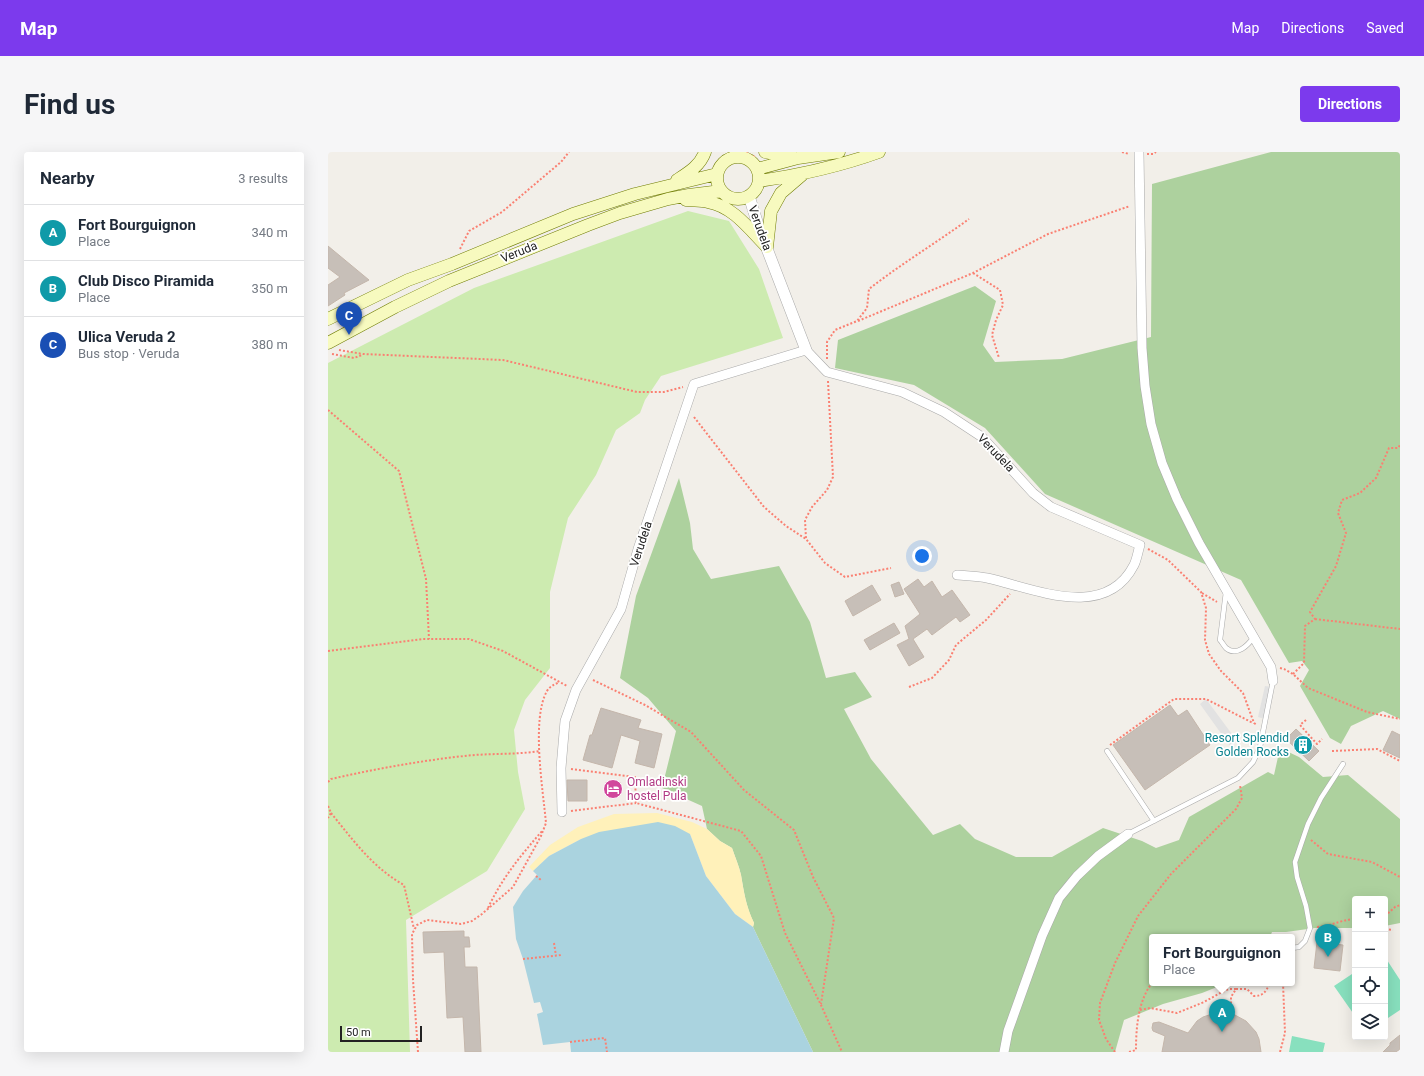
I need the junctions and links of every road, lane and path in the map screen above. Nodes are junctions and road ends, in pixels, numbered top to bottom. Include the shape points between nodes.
1 (568, 152) edge
2 (705, 152) edge
3 (765, 152) edge
4 (839, 152) edge
5 (879, 152) edge
6 (1139, 152) edge
7 (731, 155) edge
8 (798, 158) junction
9 (806, 173) junction
10 (717, 174) junction
11 (758, 175) junction
12 (669, 185) junction
13 (722, 191) junction
14 (749, 196) junction
15 (665, 200) junction
16 (1130, 206) dead end
17 (968, 219) dead end
18 (767, 247) junction
19 (452, 264) junction
20 (973, 272) junction
21 (328, 319) edge
22 (857, 321) junction
23 (332, 346) edge
24 (328, 350) edge
25 (806, 350) junction
26 (363, 354) junction
27 (999, 358) dead end
28 (827, 372) junction
29 (694, 384) junction
30 (687, 408) junction
31 (328, 410) edge
32 (1400, 445) edge
33 (806, 539) junction
34 (1140, 545) junction
35 (891, 568) dead end
36 (957, 575) dead end
37 (1018, 586) junction
38 (1226, 590) junction
39 (1201, 592) junction
40 (1224, 606) junction
41 (1315, 620) junction
42 (1400, 629) edge
43 (1254, 636) junction
44 (430, 639) junction
45 (328, 651) edge
46 (1271, 667) junction
47 (1293, 674) junction
48 (584, 676) junction
49 (1273, 682) joint
50 (909, 687) dead end
51 (1400, 719) edge
52 (1306, 720) dead end
53 (1254, 723) junction
54 (1264, 729) junction
55 (1322, 739) dead end
56 (540, 751) junction
57 (1107, 751) joint
58 (1332, 751) dead end
59 (1400, 760) edge
60 (1343, 764) dead end
61 (561, 768) junction
62 (1238, 778) junction
63 (328, 782) edge
64 (636, 802) junction
65 (328, 806) edge
66 (562, 812) joint
67 (331, 813) junction
68 (328, 818) edge
69 (1154, 821) junction
70 (1308, 824) junction
71 (543, 829) junction
72 (1128, 834) joint
73 (536, 876) dead end
74 (1400, 877) edge
75 (541, 880) dead end
76 (1400, 905) edge
77 (488, 909) junction
78 (1388, 913) edge
79 (1352, 919) edge
80 (1310, 928) junction
81 (1388, 929) edge
82 (414, 930) junction
83 (1393, 930) dead end
84 (554, 943) dead end
85 (1295, 948) edge
86 (562, 955) dead end
87 (556, 956) junction
88 (523, 960) dead end
89 (1150, 986) edge
90 (1268, 986) edge
91 (1283, 986) edge
92 (1236, 988) junction
93 (821, 1005) junction
94 (1231, 1007) dead end
95 (1140, 1010) junction
96 (570, 1042) dead end
97 (1136, 1051) edge
98 (418, 1052) edge
99 (607, 1052) edge
100 (842, 1052) edge
101 (1004, 1052) edge
102 (1116, 1052) edge
103 (1129, 1052) edge
104 (1280, 1052) edge

1 - 19 path via 561,162 502,212 469,231
2 - 12 main road via 695,167
3 - 8 main road
4 - 8 main road
5 - 9 main road via 845,164
6 - 38 street via 1142,348 1151,424 1162,463 1177,499
7 - 10 main road
7 - 11 main road via 750,160
8 - 11 main road
9 - 11 main road
9 - 18 main road via 781,193 771,211
10 - 12 main road, Veruda
10 - 13 main road via 718,185
11 - 14 main road via 754,192
12 - 19 main road, Veruda via 573,214
13 - 14 main road via 737,199
13 - 15 main road, Veruda via 689,194
14 - 18 street, Verudela
15 - 18 main road via 708,202 726,208
15 - 23 main road, Veruda via 588,224 455,278 395,307
16 - 20 path via 1048,234
17 - 22 path via 869,289 867,308
18 - 25 street, Verudela
19 - 21 main road, Veruda via 408,280
20 - 22 path
20 - 27 path via 1000,290 1002,305 992,335
22 - 28 path via 835,330 827,342
23 - 26 path
24 - 26 path via 332,355 354,358
25 - 28 street, Verudela
25 - 29 street
26 - 29 path via 502,360 637,392 664,392
28 - 33 path via 833,477 827,490 812,507 805,520
28 - 34 street, Verudela via 902,392 944,412 982,437 1033,493 1051,507
29 - 30 street, Verudela
30 - 33 path via 764,507
30 - 48 street, Verudela via 638,549 622,609
31 - 44 path via 399,471 426,579
32 - 41 path via 1398,448 1389,448 1376,478 1360,492 1342,500 1338,513 1346,534 1336,566 1310,612
33 - 35 path via 825,563 845,577
34 - 37 street via 1134,565 1122,582 1107,592 1088,598 1062,597
34 - 39 path via 1168,560
36 - 37 street via 986,578
37 - 50 path via 986,620 956,645 949,660 932,678
38 - 40 lane
38 - 43 street
39 - 40 path
39 - 53 path via 1206,608 1205,640 1209,654 1221,671 1243,693
40 - 43 lane via 1220,640 1226,648 1233,651 1241,650 1248,646
41 - 42 path
41 - 47 path via 1305,626 1304,663
43 - 46 street
44 - 45 path
44 - 56 path via 469,639 503,651 559,682 546,692 539,719
46 - 47 path via 1284,669
46 - 49 street
47 - 51 path via 1308,688 1367,712
48 - 61 street, Verudela via 564,721
48 - 93 path via 645,705 691,732 744,790 794,830 813,877 834,918
49 - 54 lane
52 - 55 path via 1300,725 1317,744
53 - 54 path
53 - 57 path via 1206,699 1174,699 1105,748
54 - 62 lane via 1253,762
56 - 63 path via 464,756 385,767 331,779
56 - 71 path via 546,823
57 - 69 lane
58 - 59 path via 1377,749
60 - 70 lane
61 - 64 path via 635,777
61 - 66 street, Verudela
62 - 69 lane
62 - 102 path via 1242,798 1236,809 1171,874 1142,910 1115,963 1100,1003 1100,1020 1106,1039
64 - 66 path
64 - 93 path via 741,830 761,856 785,933
65 - 67 path
67 - 68 path
67 - 82 path via 363,853 389,877 404,885
69 - 72 lane
70 - 74 path via 1310,839 1328,854 1372,862
70 - 80 lane via 1295,862
71 - 77 path via 514,863 496,890
71 - 77 path via 513,887
72 - 101 street via 1098,856 1059,898 1008,1031
73 - 75 path
76 - 78 path
77 - 82 path via 472,921 461,924 427,920 417,925
79 - 80 path via 1326,927
80 - 85 lane via 1305,941
81 - 83 path
82 - 98 path via 413,980
84 - 87 path
86 - 87 path
87 - 88 path
89 - 95 path
90 - 92 path via 1265,993 1258,996 1254,996 1247,989
91 - 104 path via 1285,1033
92 - 94 path via 1231,997
92 - 95 path via 1177,1013 1150,1008
93 - 100 path
95 - 97 path
96 - 99 path via 605,1038
97 - 103 path

